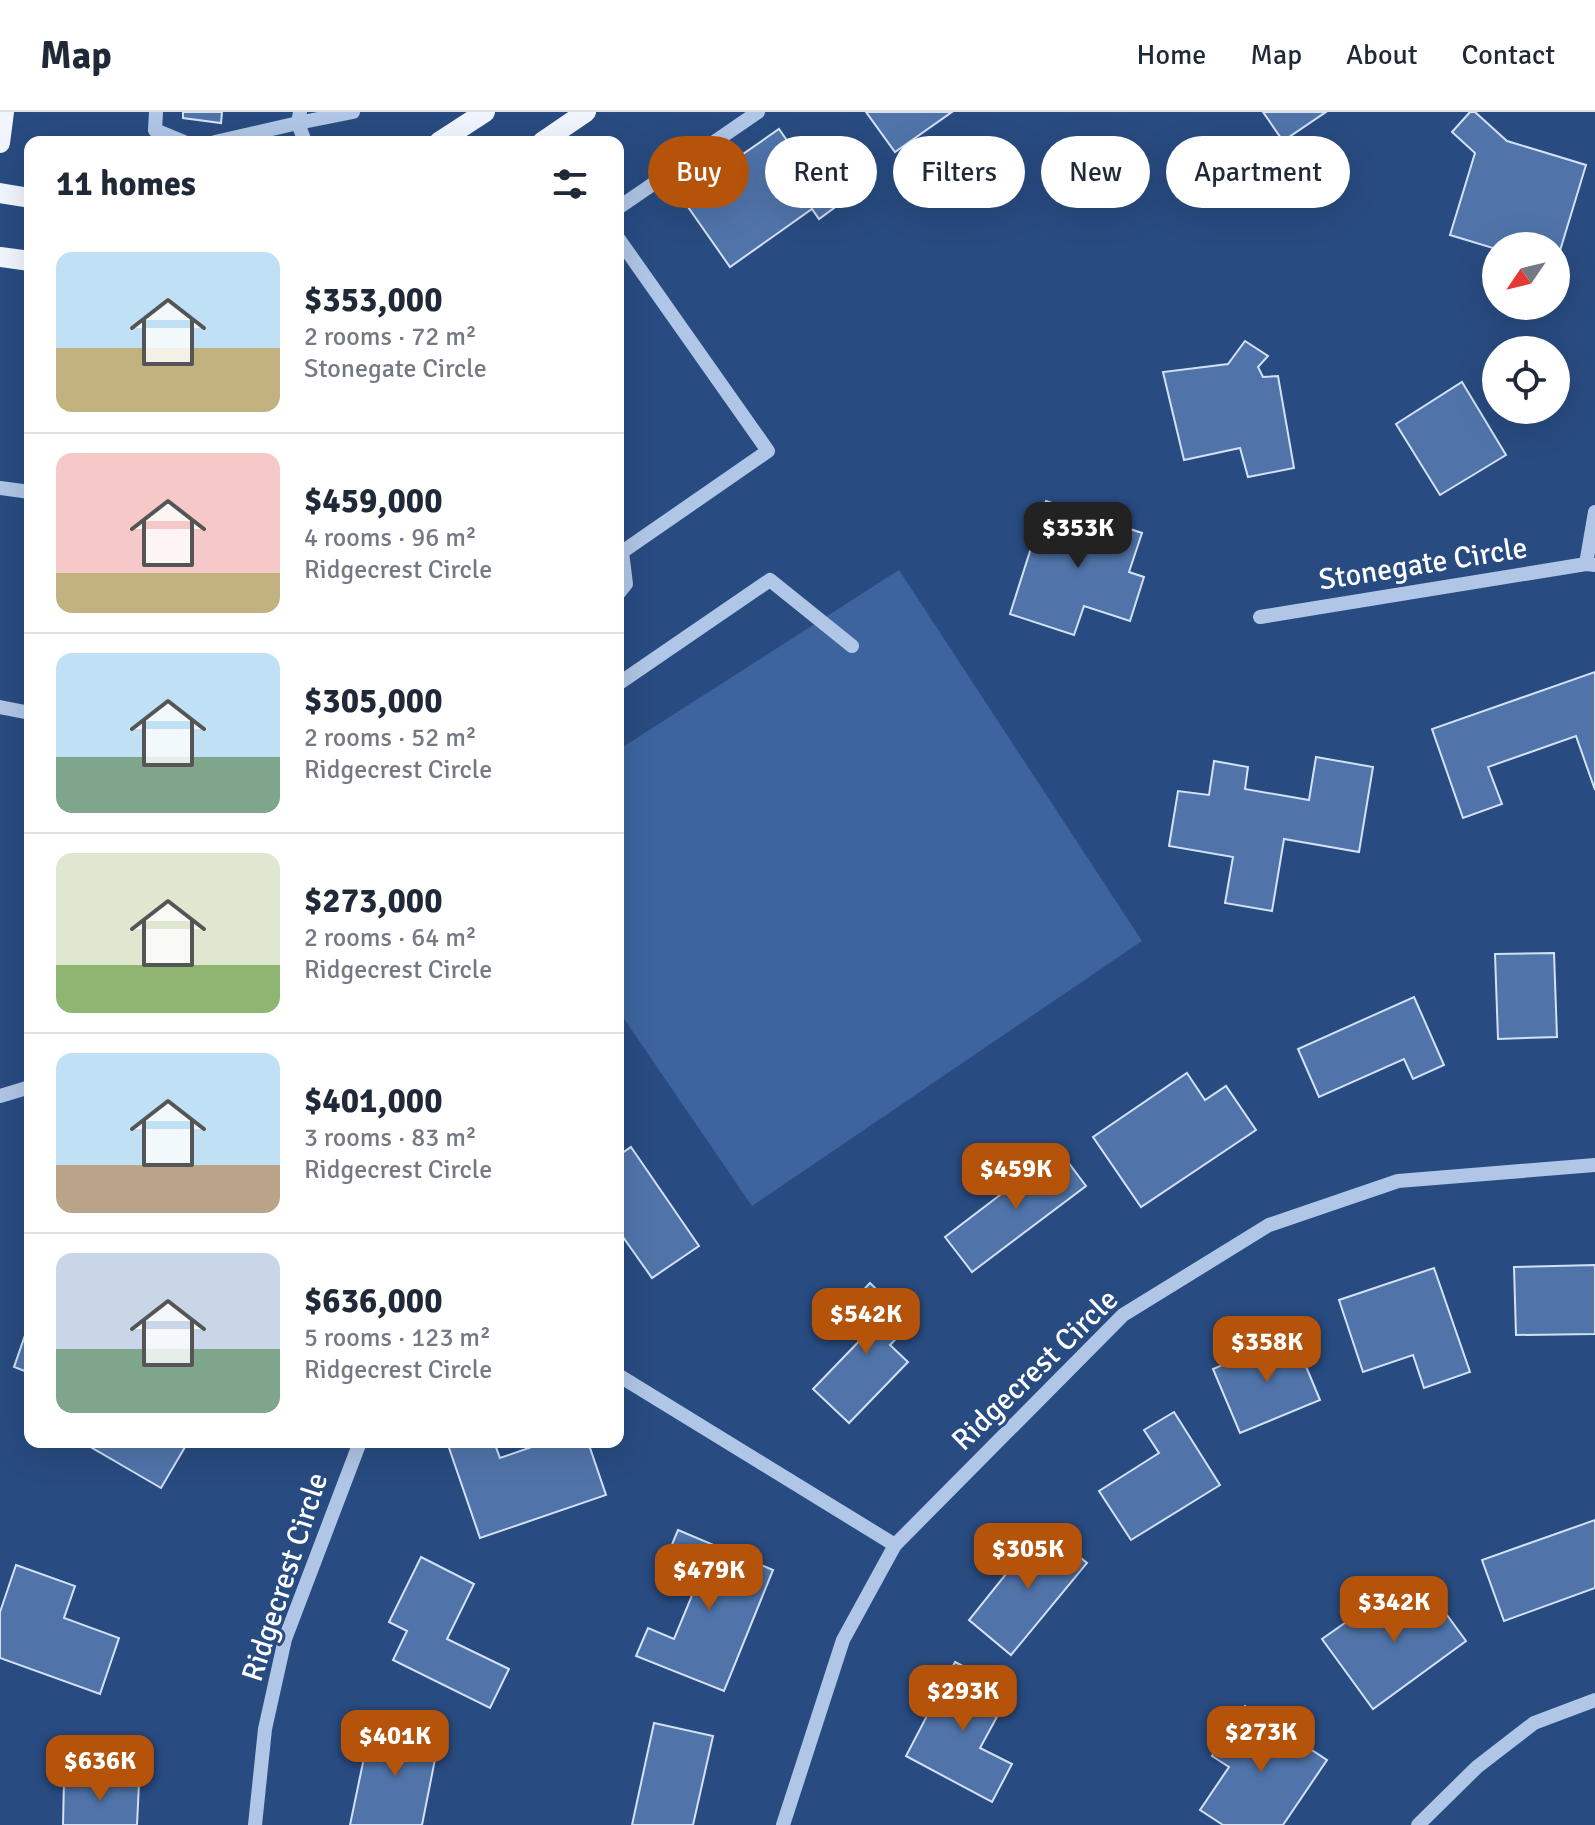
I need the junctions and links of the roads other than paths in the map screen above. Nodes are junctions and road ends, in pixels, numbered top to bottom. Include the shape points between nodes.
1 (4, 112) edge
2 (156, 112) edge
3 (353, 112) edge
4 (485, 112) edge
5 (586, 112) edge
6 (758, 112) edge
7 (299, 117) edge
8 (170, 136) edge
9 (235, 136) edge
10 (448, 136) edge
11 (551, 136) edge
12 (0, 143) edge
13 (0, 193) edge
14 (24, 197) edge
15 (624, 204) edge
16 (624, 247) edge
17 (0, 257) edge
18 (24, 260) edge
19 (0, 488) edge
20 (24, 491) edge
21 (1595, 512) edge
22 (624, 546) edge
23 (1590, 565) edge
24 (1260, 617) dead end
25 (852, 646) dead end
26 (624, 680) edge
27 (0, 707) edge
28 (24, 712) edge
29 (24, 1089) edge
30 (0, 1096) edge
31 (1595, 1165) edge
32 (624, 1379) edge
33 (358, 1448) edge
34 (895, 1545) junction
35 (1595, 1700) edge
36 (255, 1825) edge
37 (783, 1825) edge
38 (1418, 1825) edge

1 - 12 main road
2 - 8 street via 155,130
3 - 7 street
4 - 10 main road
5 - 11 main road
6 - 15 street
7 - 9 street
13 - 14 main road
16 - 22 street via 768,451
17 - 18 main road
19 - 20 street
21 - 23 street
23 - 24 street, Stonegate Circle
25 - 26 street via 770,580
27 - 28 street
29 - 30 street
31 - 34 street, Ridgecrest Circle via 1398,1181 1269,1225 1123,1315
32 - 34 street
33 - 36 street, Ridgecrest Circle via 285,1639 265,1729
34 - 37 street, Ridgecrest Circle via 843,1640
35 - 38 street via 1534,1723 1477,1767

